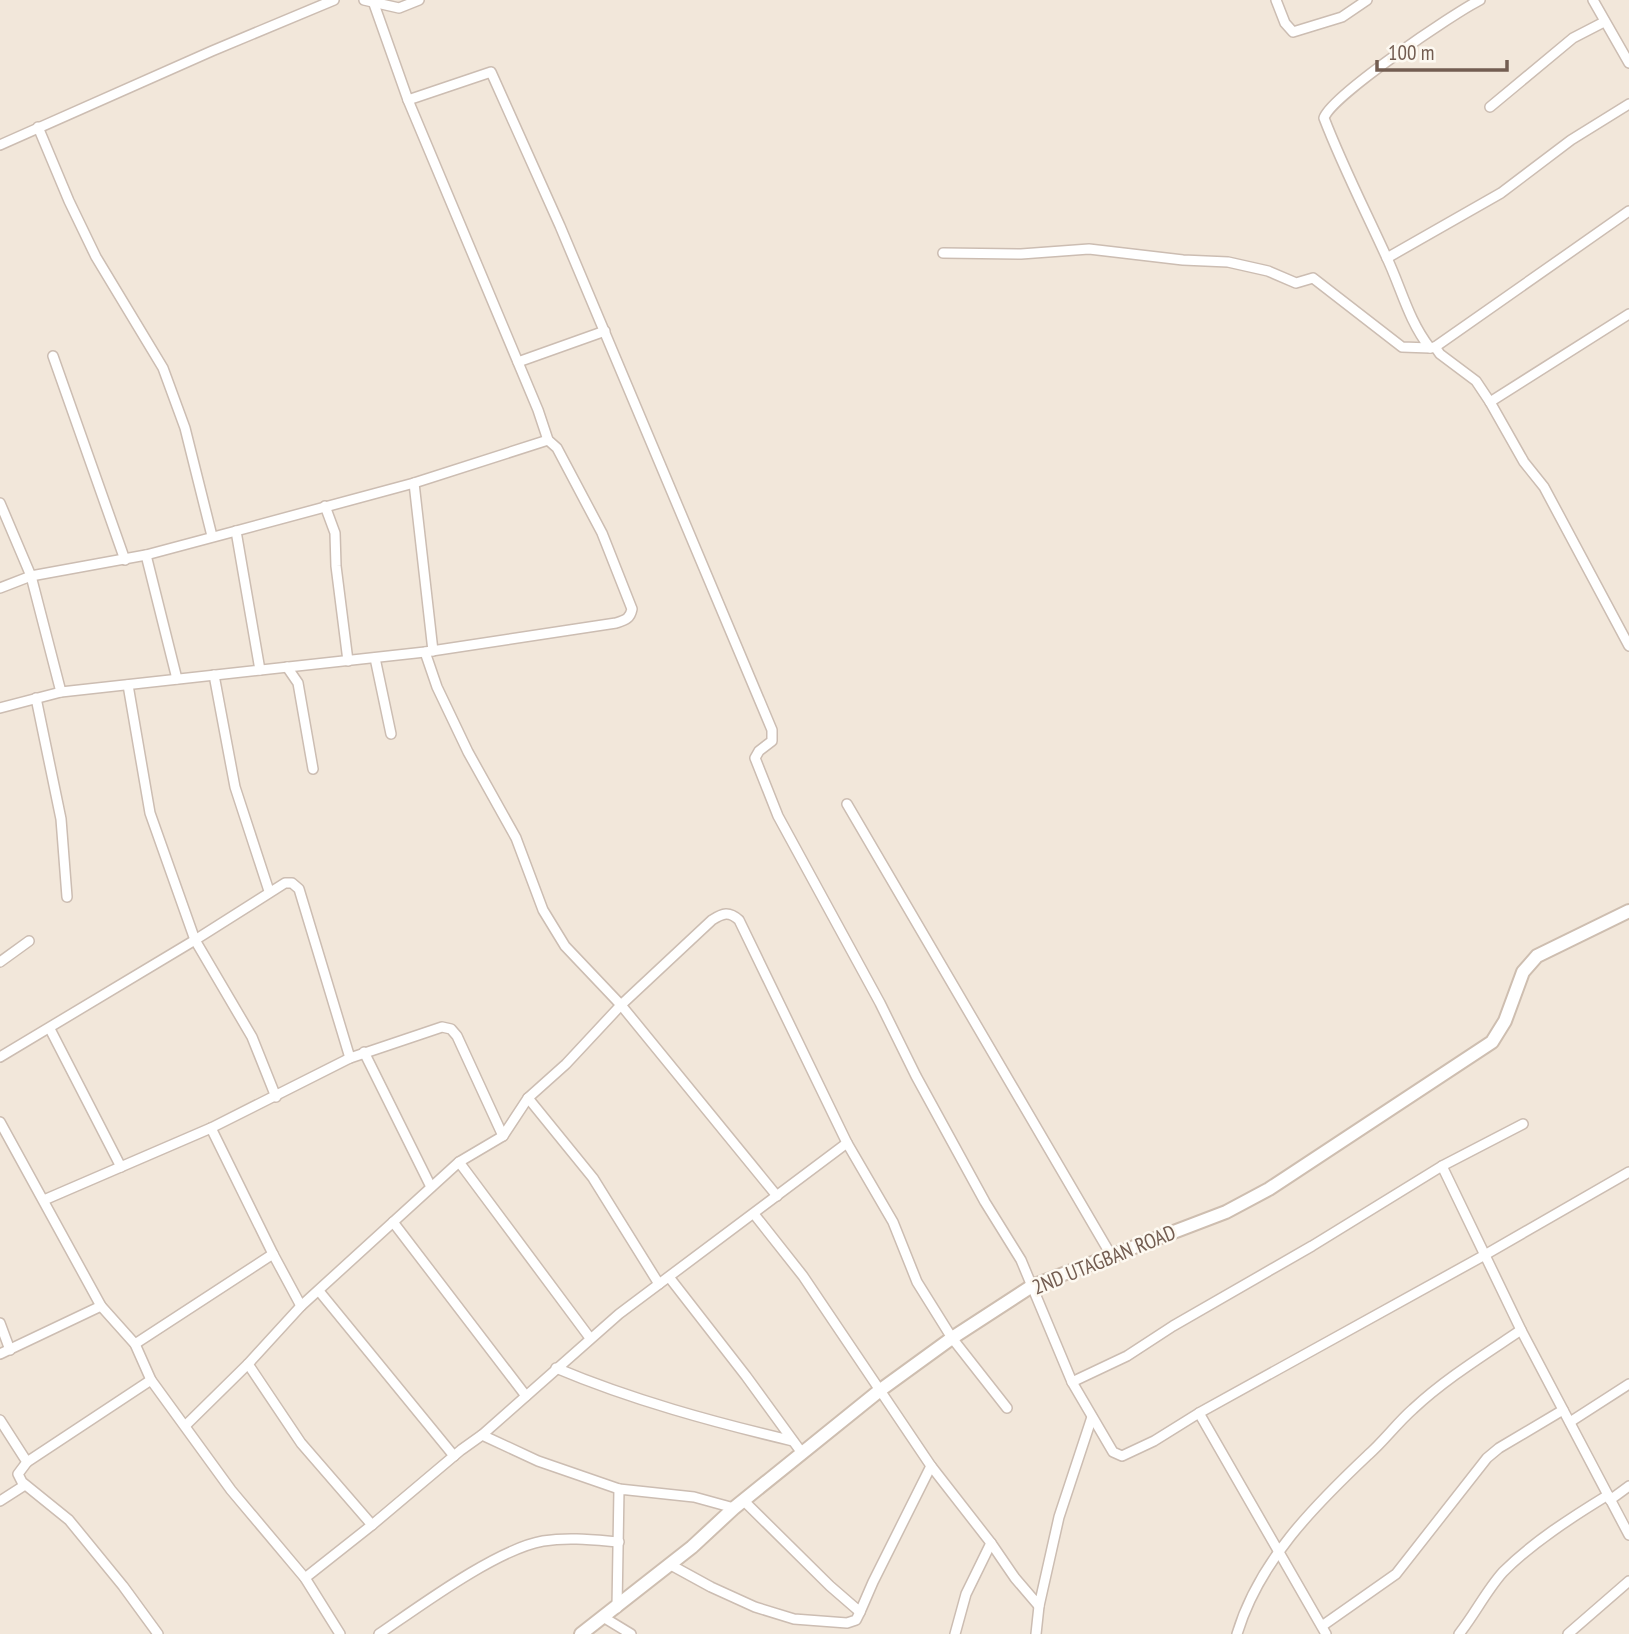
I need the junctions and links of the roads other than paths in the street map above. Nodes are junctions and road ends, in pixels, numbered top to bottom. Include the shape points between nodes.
1 (334, 0) edge
2 (419, 0) edge
3 (1276, 0) edge
4 (1367, 0) edge
5 (1480, 0) edge
6 (1593, 0) edge
7 (369, 2) edge
8 (1604, 22) junction
9 (1629, 63) edge
10 (408, 100) junction
11 (1629, 104) edge
12 (1490, 107) dead end
13 (38, 127) junction
14 (0, 145) edge
15 (1629, 211) edge
16 (943, 253) dead end
17 (1387, 258) junction
18 (1629, 314) edge
19 (605, 331) junction
20 (1433, 347) junction
21 (53, 356) dead end
22 (518, 362) junction
23 (1490, 402) junction
24 (548, 440) junction
25 (414, 483) junction
26 (0, 502) edge
27 (325, 506) junction
28 (236, 531) junction
29 (212, 536) junction
30 (146, 555) junction
31 (125, 559) junction
32 (31, 576) junction
33 (0, 588) edge
34 (1629, 646) edge
35 (429, 652) junction
36 (375, 658) junction
37 (348, 661) junction
38 (287, 667) junction
39 (260, 670) junction
40 (214, 676) junction
41 (177, 679) junction
42 (128, 685) junction
43 (61, 692) junction
44 (36, 698) junction
45 (0, 708) edge
46 (391, 734) dead end
47 (313, 769) dead end
48 (847, 804) dead end
49 (270, 891) junction
50 (67, 897) dead end
51 (1629, 911) edge
52 (195, 940) junction
53 (29, 942) dead end
54 (0, 962) edge
55 (621, 1005) junction
56 (50, 1028) junction
57 (364, 1052) junction
58 (0, 1057) edge
59 (350, 1058) junction
60 (276, 1097) junction
61 (528, 1098) junction
62 (0, 1122) edge
63 (1523, 1124) dead end
64 (211, 1128) junction
65 (503, 1136) junction
66 (846, 1143) junction
67 (459, 1162) junction
68 (1442, 1166) junction
69 (121, 1167) junction
70 (1629, 1172) edge
71 (431, 1187) junction
72 (777, 1196) junction
73 (44, 1200) junction
74 (754, 1214) junction
75 (393, 1222) junction
76 (273, 1254) junction
77 (1111, 1255) junction
78 (1483, 1256) junction
79 (669, 1277) junction
80 (659, 1284) junction
81 (1032, 1286) junction
82 (319, 1291) junction
83 (101, 1306) junction
84 (301, 1306) junction
85 (0, 1323) edge
86 (1521, 1330) junction
87 (590, 1338) junction
88 (952, 1338) junction
89 (135, 1344) junction
90 (5, 1352) edge
91 (248, 1364) junction
92 (556, 1368) junction
93 (151, 1380) junction
94 (1072, 1382) junction
95 (1629, 1384) edge
96 (879, 1391) junction
97 (526, 1396) junction
98 (1007, 1408) dead end
99 (1563, 1410) junction
100 (1199, 1413) junction
101 (1091, 1417) junction
102 (0, 1420) edge
103 (1570, 1422) junction
104 (186, 1425) junction
105 (482, 1435) junction
106 (793, 1441) junction
107 (802, 1453) junction
108 (454, 1456) junction
109 (27, 1462) junction
110 (931, 1466) junction
111 (25, 1485) junction
112 (1629, 1486) edge
113 (619, 1489) junction
114 (1609, 1497) junction
115 (0, 1501) edge
116 (739, 1505) junction
117 (372, 1525) junction
118 (1629, 1535) edge
119 (619, 1542) junction
120 (991, 1543) junction
121 (1278, 1549) junction
122 (669, 1564) junction
123 (305, 1578) junction
124 (1629, 1581) edge
125 (1040, 1606) junction
126 (617, 1608) junction
127 (860, 1612) junction
128 (603, 1617) junction
129 (1324, 1630) edge
130 (158, 1634) edge
131 (340, 1634) edge
132 (379, 1634) edge
133 (581, 1634) edge
134 (631, 1634) edge
135 (955, 1634) edge
136 (1036, 1634) edge
137 (1237, 1634) edge
138 (1460, 1634) edge
139 (1568, 1634) edge

1 - 13 street
2 - 7 street via 399,8
3 - 4 street via 1293,32 1342,17
5 - 17 street via 1385,62 1336,100 1324,118
6 - 8 street
7 - 10 street
8 - 9 street
8 - 12 street via 1573,38
10 - 19 street via 491,72
10 - 22 street
11 - 17 street via 1571,140 1501,193
13 - 14 street
13 - 29 street via 96,257 163,368 185,428
15 - 20 street
16 - 20 street via 1089,249 1252,266 1296,283 1313,278 1402,347
17 - 20 street via 1408,312
18 - 23 street
19 - 22 street
19 - 81 street via 772,730 772,741 755,758 778,816
20 - 23 street via 1476,381
21 - 31 street
22 - 24 street
23 - 34 street via 1544,487
24 - 25 street
24 - 35 street via 558,448 602,533 631,616 616,623
25 - 27 street
25 - 35 street
26 - 32 street
27 - 28 street
27 - 37 street via 335,533
28 - 29 street
28 - 39 street
29 - 30 street
30 - 31 street
30 - 41 street
31 - 32 street
32 - 33 street
32 - 43 street
35 - 36 street
35 - 55 street via 437,687 516,838 543,910 565,946
36 - 37 street
36 - 46 street
37 - 38 street
38 - 39 street
38 - 47 street via 298,682
39 - 40 street
40 - 41 street
40 - 49 street via 235,787
41 - 42 street
42 - 43 street
42 - 52 street via 150,813
43 - 44 street
44 - 45 street
44 - 50 street via 61,819
48 - 77 street
49 - 52 street
49 - 59 street via 285,883 299,889
51 - 77 street, 2ND UTAGBAN ROAD via 1537,956 1524,972 1492,1042 1413,1095 1226,1212
52 - 56 street
52 - 60 street via 251,1037
53 - 54 street
55 - 61 street
55 - 66 street via 712,920 723,913 732,914 739,920
55 - 72 street
56 - 58 street
56 - 69 street
57 - 59 street
57 - 65 street via 442,1027 450,1029 457,1035
57 - 71 street
59 - 60 street
60 - 64 street
61 - 65 street
61 - 80 street via 593,1178
62 - 73 street
63 - 68 street
64 - 69 street
64 - 76 street
65 - 67 street
66 - 72 street
66 - 88 street via 893,1222 917,1282
67 - 71 street
67 - 87 street
68 - 78 street
68 - 94 street via 1127,1356
69 - 73 street
70 - 78 street
71 - 75 street
72 - 74 street
73 - 83 street
74 - 79 street
74 - 96 street via 803,1276
75 - 82 street
75 - 97 street
76 - 84 street
76 - 89 street
77 - 81 street, 2ND UTAGBAN ROAD
78 - 86 street
78 - 100 street
79 - 80 street
79 - 106 street
80 - 87 street
81 - 88 street, 2ND UTAGBAN ROAD
81 - 94 street
82 - 84 street
82 - 108 street
83 - 89 street
83 - 90 street
84 - 91 street
85 - 90 street
86 - 99 street
86 - 121 street via 1412,1409
87 - 92 street
88 - 96 street, 2ND UTAGBAN ROAD
88 - 98 street
89 - 93 street
91 - 104 street
91 - 117 street via 301,1443
92 - 97 street
92 - 106 street via 632,1396
93 - 104 street
93 - 109 street
94 - 101 street
95 - 103 street
96 - 107 street, 2ND UTAGBAN ROAD
96 - 110 street
97 - 105 street
99 - 103 street
99 - 129 street via 1487,1458 1396,1574
100 - 101 street via 1122,1456 1113,1452
100 - 121 street
101 - 125 street via 1059,1517
102 - 109 street
103 - 114 street
104 - 123 street
105 - 108 street
105 - 113 street
106 - 107 street
107 - 116 street, 2ND UTAGBAN ROAD
108 - 117 street
109 - 111 street via 18,1474
110 - 120 street
110 - 127 street
111 - 115 street
111 - 130 street via 76,1529
112 - 114 street
113 - 116 street
113 - 119 street
114 - 118 street
114 - 138 street via 1550,1534 1504,1572
116 - 122 street, 2ND UTAGBAN ROAD
116 - 127 street
117 - 123 street
119 - 126 street
119 - 132 street via 566,1539 520,1548 464,1578
120 - 125 street
120 - 135 street via 966,1594
121 - 129 street
121 - 137 street
122 - 126 street, 2ND UTAGBAN ROAD
122 - 127 street via 755,1607 794,1619 847,1623 856,1620
123 - 131 street
124 - 139 street
125 - 136 street
126 - 128 street, 2ND UTAGBAN ROAD
128 - 133 street, 2ND UTAGBAN ROAD
128 - 134 street

